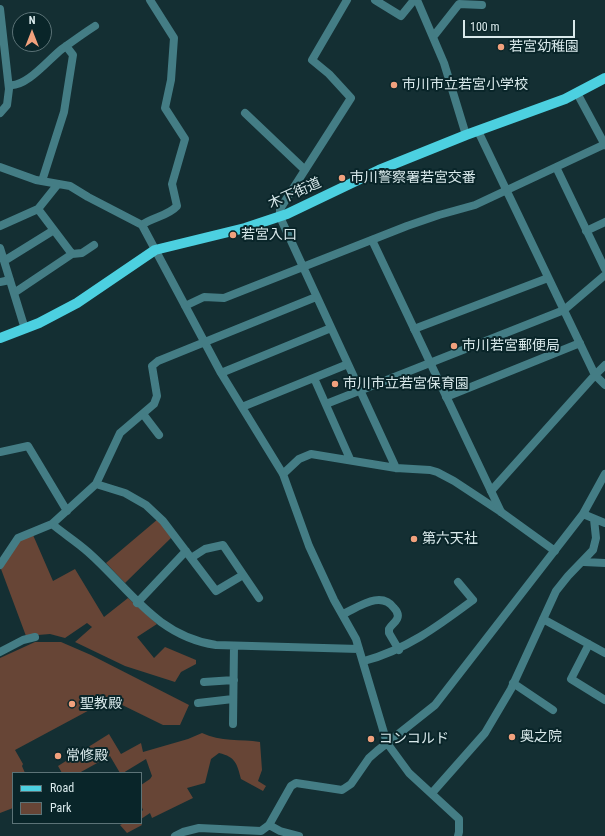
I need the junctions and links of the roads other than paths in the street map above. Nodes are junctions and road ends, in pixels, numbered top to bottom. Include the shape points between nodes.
1 (150, 0) edge
2 (347, 0) edge
3 (375, 0) edge
4 (416, 0) edge
5 (482, 5) dead end
6 (0, 9) edge
7 (95, 26) dead end
8 (433, 36) junction
9 (66, 46) junction
10 (605, 78) edge
11 (9, 84) junction
12 (577, 93) junction
13 (0, 113) edge
14 (245, 113) dead end
15 (478, 132) junction
16 (466, 135) junction
17 (605, 145) edge
18 (0, 167) edge
19 (556, 167) junction
20 (305, 170) junction
21 (42, 181) junction
22 (58, 184) junction
23 (506, 190) junction
24 (38, 209) junction
25 (280, 217) junction
26 (605, 222) edge
27 (142, 225) junction
28 (0, 226) edge
29 (54, 230) junction
30 (586, 231) junction
31 (372, 240) junction
32 (94, 245) dead end
33 (0, 248) edge
34 (155, 250) junction
35 (72, 254) junction
36 (4, 261) junction
37 (302, 267) junction
38 (605, 269) edge
39 (605, 275) edge
40 (548, 278) junction
41 (10, 280) junction
42 (0, 282) edge
43 (14, 293) junction
44 (316, 297) junction
45 (185, 306) junction
46 (564, 310) junction
47 (331, 328) junction
48 (26, 329) junction
49 (414, 329) junction
50 (0, 338) edge
51 (203, 342) junction
52 (580, 343) junction
53 (430, 363) junction
54 (348, 364) junction
55 (605, 366) edge
56 (221, 373) junction
57 (595, 375) junction
58 (314, 378) junction
59 (605, 385) edge
60 (360, 391) junction
61 (446, 397) junction
62 (326, 404) junction
63 (242, 407) junction
64 (143, 414) junction
65 (159, 435) dead end
66 (0, 452) edge
67 (350, 460) junction
68 (396, 468) junction
69 (283, 474) junction
70 (605, 474) edge
71 (96, 484) junction
72 (491, 491) junction
73 (67, 511) junction
74 (501, 512) junction
75 (583, 514) junction
76 (594, 519) junction
77 (605, 523) edge
78 (52, 524) junction
79 (555, 551) junction
80 (188, 555) junction
81 (584, 562) junction
82 (605, 563) edge
83 (0, 565) edge
84 (242, 575) junction
85 (458, 582) dead end
86 (259, 598) dead end
87 (137, 603) junction
88 (343, 614) junction
89 (543, 619) junction
90 (35, 636) dead end
91 (589, 644) junction
92 (234, 646) junction
93 (359, 649) junction
94 (398, 650) junction
95 (0, 652) edge
96 (605, 653) edge
97 (364, 661) junction
98 (234, 680) junction
99 (204, 682) dead end
100 (513, 683) junction
101 (234, 699) junction
102 (605, 700) edge
103 (198, 702) dead end
104 (553, 710) dead end
105 (233, 724) dead end
106 (387, 743) junction
107 (432, 793) junction
108 (269, 825) junction
109 (460, 835) edge
110 (175, 836) edge
111 (298, 836) edge

1 - 27 street via 174,38 171,80 165,108 185,138 172,184 177,206 172,211
2 - 20 street via 312,60 351,98
3 - 4 street via 401,16
4 - 8 street
5 - 8 street via 459,4
6 - 11 street
7 - 9 street
8 - 16 street
9 - 11 street via 30,77 14,85
9 - 21 street via 73,55 64,112
10 - 12 main road, 木下街道
11 - 13 street via 7,105
12 - 15 main road, 木下街道
12 - 17 street
14 - 20 street
15 - 16 main road, 木下街道
15 - 23 street
16 - 25 main road, 木下街道 via 379,170
17 - 19 street
18 - 21 street
19 - 23 street
19 - 30 street
20 - 25 street via 280,209
21 - 22 street
22 - 24 street
22 - 27 street via 70,186
23 - 31 street via 475,205 439,215
23 - 40 street
24 - 28 street
24 - 29 street
25 - 34 main road, 木下街道
25 - 37 street
26 - 30 street
27 - 34 street
29 - 35 street
29 - 36 street
30 - 38 street
31 - 37 street
31 - 49 street
32 - 35 street via 82,253
33 - 36 street
34 - 45 street
34 - 48 main road, 木下街道 via 77,303
35 - 43 street
36 - 41 street
37 - 44 street
37 - 45 street via 224,298 204,297
39 - 46 street
40 - 46 street
40 - 49 street
41 - 42 street
41 - 43 street
43 - 48 street
44 - 47 street
44 - 51 street
45 - 51 street
46 - 52 street
46 - 53 street
47 - 54 street
47 - 56 street
48 - 50 main road, 木下街道
49 - 53 street
51 - 56 street
51 - 64 street via 152,366 157,396 154,404
52 - 57 street
52 - 61 street
53 - 60 street
53 - 61 street
54 - 58 street
54 - 60 street
55 - 57 street
56 - 63 street
57 - 59 street
57 - 72 street
58 - 62 street
58 - 63 street
60 - 62 street
60 - 68 street
61 - 72 street
62 - 67 street
63 - 69 street
64 - 65 street
64 - 71 street via 120,433
66 - 73 street via 28,446
67 - 68 street
67 - 69 street via 311,454 300,459
68 - 74 street via 437,472
69 - 88 street via 309,546
70 - 75 street
71 - 73 street
71 - 80 street via 125,493 146,504 163,521
72 - 74 street
73 - 78 street
74 - 79 street
75 - 76 street
75 - 79 street
76 - 77 street
76 - 81 street via 595,544
78 - 83 street via 18,538
78 - 87 street via 88,552
79 - 106 street via 435,705
80 - 84 street via 223,545
80 - 84 street via 216,591
80 - 87 street
81 - 82 street
81 - 89 street via 556,591
84 - 86 street
85 - 94 street via 474,600 429,633
87 - 92 street via 157,621 185,636 203,643
88 - 93 street
88 - 94 street via 374,600 390,602 398,615 388,629
89 - 91 street
89 - 100 street
90 - 95 street
91 - 96 street
91 - 102 street via 571,679
92 - 93 street
92 - 98 street
93 - 97 street
94 - 97 street
97 - 106 street
98 - 99 street
98 - 101 street
100 - 104 street
100 - 107 street via 485,733
101 - 103 street
101 - 105 street
106 - 107 street via 409,773
106 - 108 street via 369,758 351,784 342,790 296,782 291,786
107 - 109 street via 459,819
108 - 110 street via 261,831 199,828
108 - 111 street

